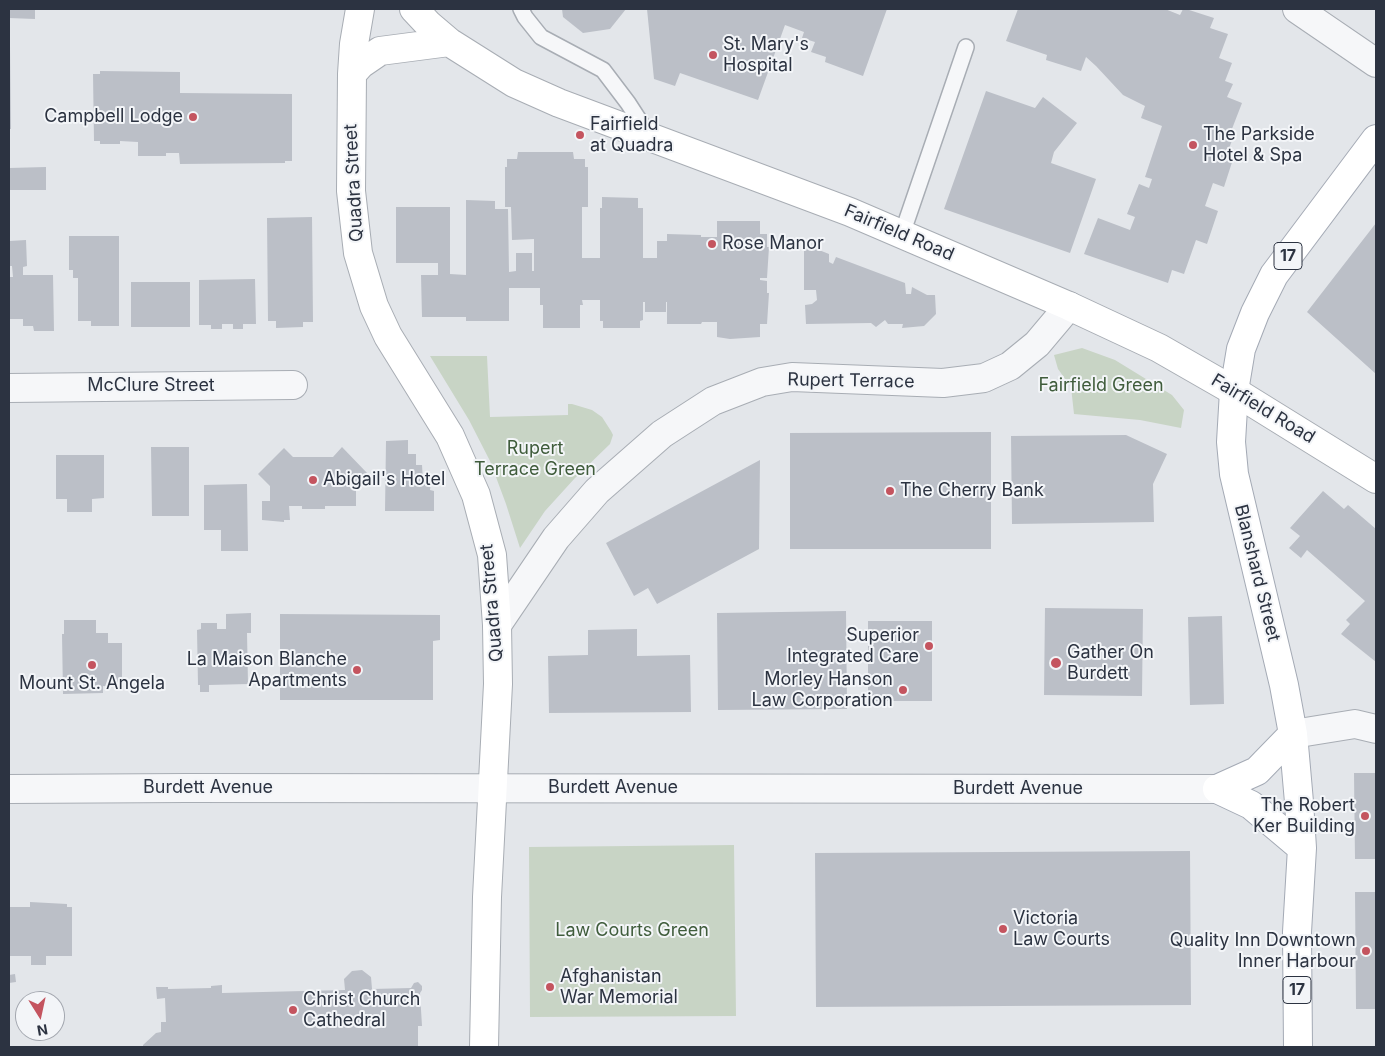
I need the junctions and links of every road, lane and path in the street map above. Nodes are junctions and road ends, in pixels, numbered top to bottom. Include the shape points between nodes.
1 (360, 9) edge
2 (414, 9) edge
3 (521, 9) edge
4 (1297, 9) edge
5 (450, 42) junction
6 (966, 47) dead end
7 (1376, 63) edge
8 (352, 74) junction
9 (651, 138) junction
10 (1376, 139) edge
11 (902, 234) junction
12 (1069, 306) junction
13 (293, 385) dead end
14 (9, 388) edge
15 (1234, 391) junction
16 (1376, 479) edge
17 (497, 625) junction
18 (1376, 730) edge
19 (1292, 734) junction
20 (9, 789) edge
21 (492, 789) junction
22 (1217, 789) junction
23 (1302, 848) junction
24 (484, 1047) edge
25 (1298, 1047) edge

1 - 8 main road, Quadra Street
2 - 5 main road, Fairfield Road
3 - 9 lane via 541,37 603,70
4 - 7 street
5 - 8 main road via 380,51
5 - 9 main road, Fairfield Road via 514,83 559,104
6 - 11 lane
8 - 17 main road, Quadra Street via 351,191 358,253 374,306 388,336 450,436 476,496 492,555
9 - 11 main road, Fairfield Road
10 - 15 main road, Blanshard Street / 17 via 1274,275 1241,349
11 - 12 main road, Fairfield Road
12 - 15 main road, Fairfield Road via 1159,348
12 - 17 street, Rupert Terrace via 1037,344 1010,366 984,378 943,383 792,377 762,382 712,401 662,434 597,491 556,538
13 - 14 street, McClure Street
15 - 16 main road, Fairfield Road
15 - 19 main road, Blanshard Street / 17 via 1231,442 1234,474 1273,636
17 - 21 main road, Quadra Street via 498,684
18 - 19 street via 1355,724
19 - 22 main road via 1257,771
19 - 23 main road, Blanshard Street / 17
20 - 21 street, Burdett Avenue
21 - 22 street, Burdett Avenue
21 - 24 main road, Quadra Street
22 - 23 main road via 1251,805
23 - 25 main road, Blanshard Street / 17 via 1297,932

